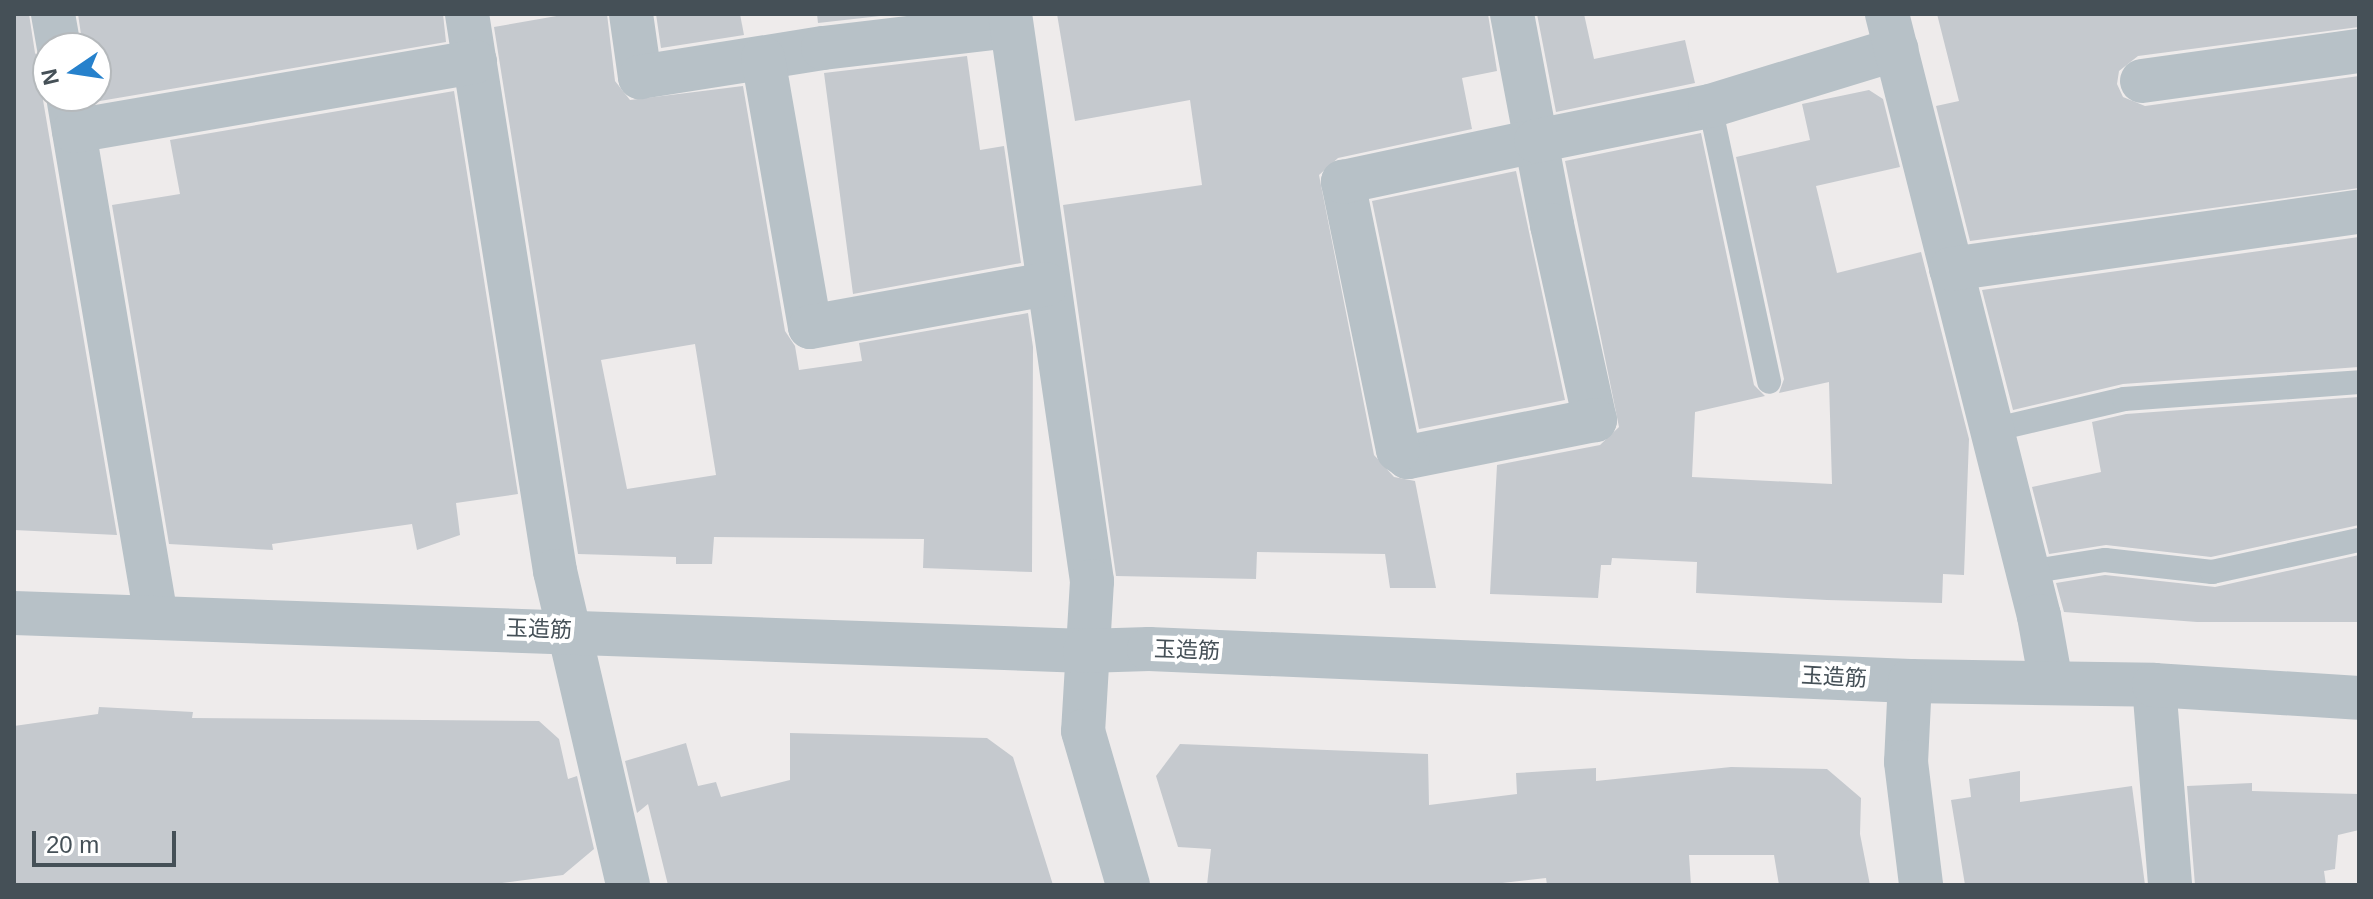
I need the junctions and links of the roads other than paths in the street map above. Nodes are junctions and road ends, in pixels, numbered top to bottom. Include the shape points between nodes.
1 (467, 14) edge
2 (631, 14) edge
3 (1512, 14) edge
4 (1011, 20) edge
5 (821, 31) edge
6 (1892, 32) edge
7 (2359, 51) edge
8 (763, 58) junction
9 (475, 62) junction
10 (2142, 81) dead end
11 (1710, 106) junction
12 (71, 113) edge
13 (1536, 141) junction
14 (2359, 212) edge
15 (1951, 269) junction
16 (1046, 284) junction
17 (1769, 382) dead end
18 (2359, 382) edge
19 (1992, 430) junction
20 (2359, 540) edge
21 (2028, 572) junction
22 (14, 613) edge
23 (156, 617) junction
24 (568, 630) junction
25 (1085, 651) junction
26 (1910, 681) junction
27 (2051, 683) junction
28 (2154, 685) junction
29 (2359, 698) edge
30 (628, 885) edge
31 (1128, 885) edge
32 (1921, 885) edge
33 (2170, 885) edge

1 - 9 street
2 - 8 street via 640,77
3 - 13 street
4 - 5 street
4 - 16 street
5 - 8 street
6 - 11 street
6 - 15 street
7 - 10 street
8 - 16 street via 810,327
9 - 12 street
9 - 24 street
11 - 13 street
11 - 17 lane
12 - 23 street
13 - 13 street via 1595,420 1408,457 1398,450 1343,182
14 - 15 street
15 - 19 street
16 - 25 street via 1092,581
18 - 19 lane via 2124,399
19 - 21 street
20 - 21 lane via 2212,572 2105,560
21 - 27 street
22 - 23 street, 玉造筋
23 - 24 street, 玉造筋
24 - 25 street, 玉造筋
24 - 30 street
25 - 26 street, 玉造筋 via 1149,649
25 - 31 street via 1083,731
26 - 27 street, 玉造筋
26 - 32 street via 1906,762
27 - 28 street, 玉造筋
28 - 29 street, 玉造筋
28 - 33 street

